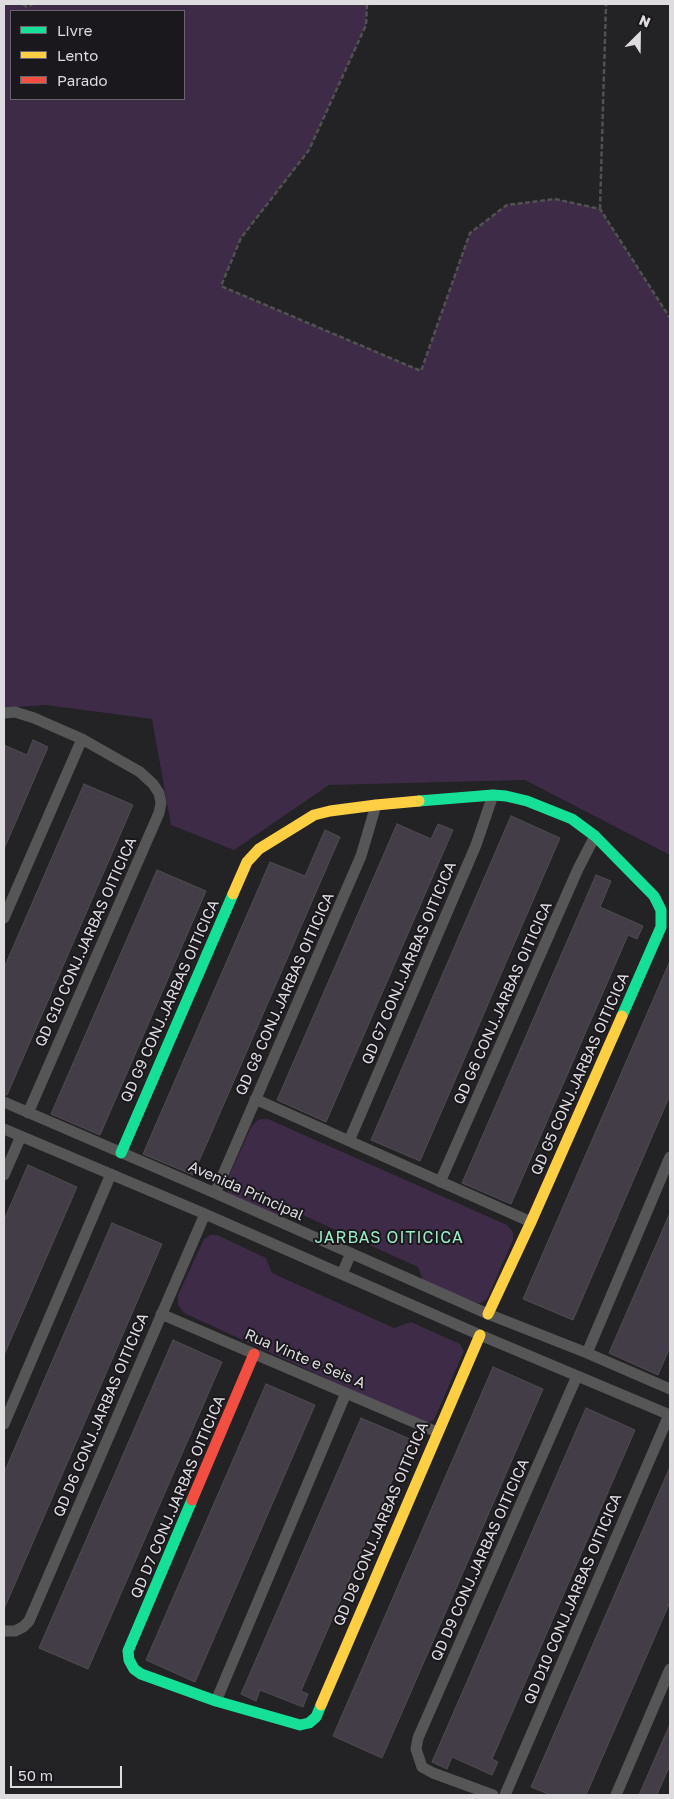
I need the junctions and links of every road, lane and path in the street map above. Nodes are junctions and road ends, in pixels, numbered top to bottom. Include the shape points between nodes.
1 (23, 4) edge
2 (33, 4) edge
3 (367, 4) edge
4 (606, 4) edge
5 (600, 209) junction
6 (670, 318) edge
7 (4, 713) edge
8 (82, 739) junction
9 (494, 795) junction
10 (376, 805) junction
11 (595, 836) junction
12 (247, 862) joint
13 (4, 918) edge
14 (256, 1098) junction
15 (4, 1102) edge
16 (28, 1113) junction
17 (4, 1128) edge
18 (21, 1136) junction
19 (349, 1141) junction
20 (121, 1152) junction
21 (670, 1157) edge
22 (110, 1174) junction
23 (4, 1175) edge
24 (440, 1182) junction
25 (215, 1193) junction
26 (205, 1214) junction
27 (531, 1222) junction
28 (351, 1253) junction
29 (342, 1274) junction
30 (161, 1314) junction
31 (488, 1314) junction
32 (480, 1335) junction
33 (587, 1353) junction
34 (254, 1354) junction
35 (577, 1376) junction
36 (670, 1389) edge
37 (346, 1393) junction
38 (670, 1415) edge
39 (4, 1424) edge
40 (437, 1432) junction
41 (4, 1631) edge
42 (670, 1669) edge
43 (216, 1701) junction
44 (493, 1795) edge
45 (505, 1795) edge
46 (616, 1795) edge

1 - 2 path via 28,7
3 - 5 path via 366,25 309,150 241,238 221,286 421,371 470,232 506,205 555,199
4 - 5 path
5 - 6 path
7 - 8 street via 15,712 34,718
8 - 13 street
8 - 16 street, QD G10 CONJ.JARBAS OITICICA via 140,772 153,784 161,803
9 - 10 street, QD G5 CONJ.JARBAS OITICICA
9 - 11 street, QD G5 CONJ.JARBAS OITICICA via 526,801 572,820
9 - 19 street, QD G7 CONJ.JARBAS OITICICA via 476,845
10 - 12 street, QD G5 CONJ.JARBAS OITICICA via 314,815 259,850
10 - 14 street, QD G8 CONJ.JARBAS OITICICA via 361,856
11 - 24 street, QD G6 CONJ.JARBAS OITICICA
11 - 27 street, QD G5 CONJ.JARBAS OITICICA via 654,896 661,910 661,927
12 - 20 street, QD G9 CONJ.JARBAS OITICICA
14 - 19 street
14 - 25 street, QD G8 CONJ.JARBAS OITICICA
15 - 16 street, Avenida Principal
16 - 20 street, Avenida Principal
17 - 18 street
18 - 22 street
18 - 23 street
19 - 24 street
20 - 25 street, Avenida Principal
21 - 33 street
22 - 26 street
22 - 39 street
24 - 27 street
25 - 28 street, Avenida Principal
26 - 29 street
26 - 30 street, QD D6 CONJ.JARBAS OITICICA
27 - 31 street, QD G5 CONJ.JARBAS OITICICA
28 - 29 street
28 - 31 street, Avenida Principal
29 - 32 street
30 - 34 street, Rua Vinte e Seis A
30 - 41 street, QD D6 CONJ.JARBAS OITICICA via 29,1621 15,1631
31 - 33 street, Avenida Principal
32 - 35 street
32 - 40 street, QD D8 CONJ.JARBAS OITICICA
33 - 36 street, Avenida Principal
34 - 37 street, Rua Vinte e Seis A
34 - 43 street, QD D7 CONJ.JARBAS OITICICA via 128,1651 134,1669 141,1674
35 - 38 street
35 - 44 street, QD D9 CONJ.JARBAS OITICICA via 418,1738 416,1749 422,1767
37 - 40 street, Rua Vinte e Seis A
37 - 43 street
38 - 45 street, QD D10 CONJ.JARBAS OITICICA
40 - 43 street, QD D8 CONJ.JARBAS OITICICA via 316,1717 300,1725
42 - 46 street

